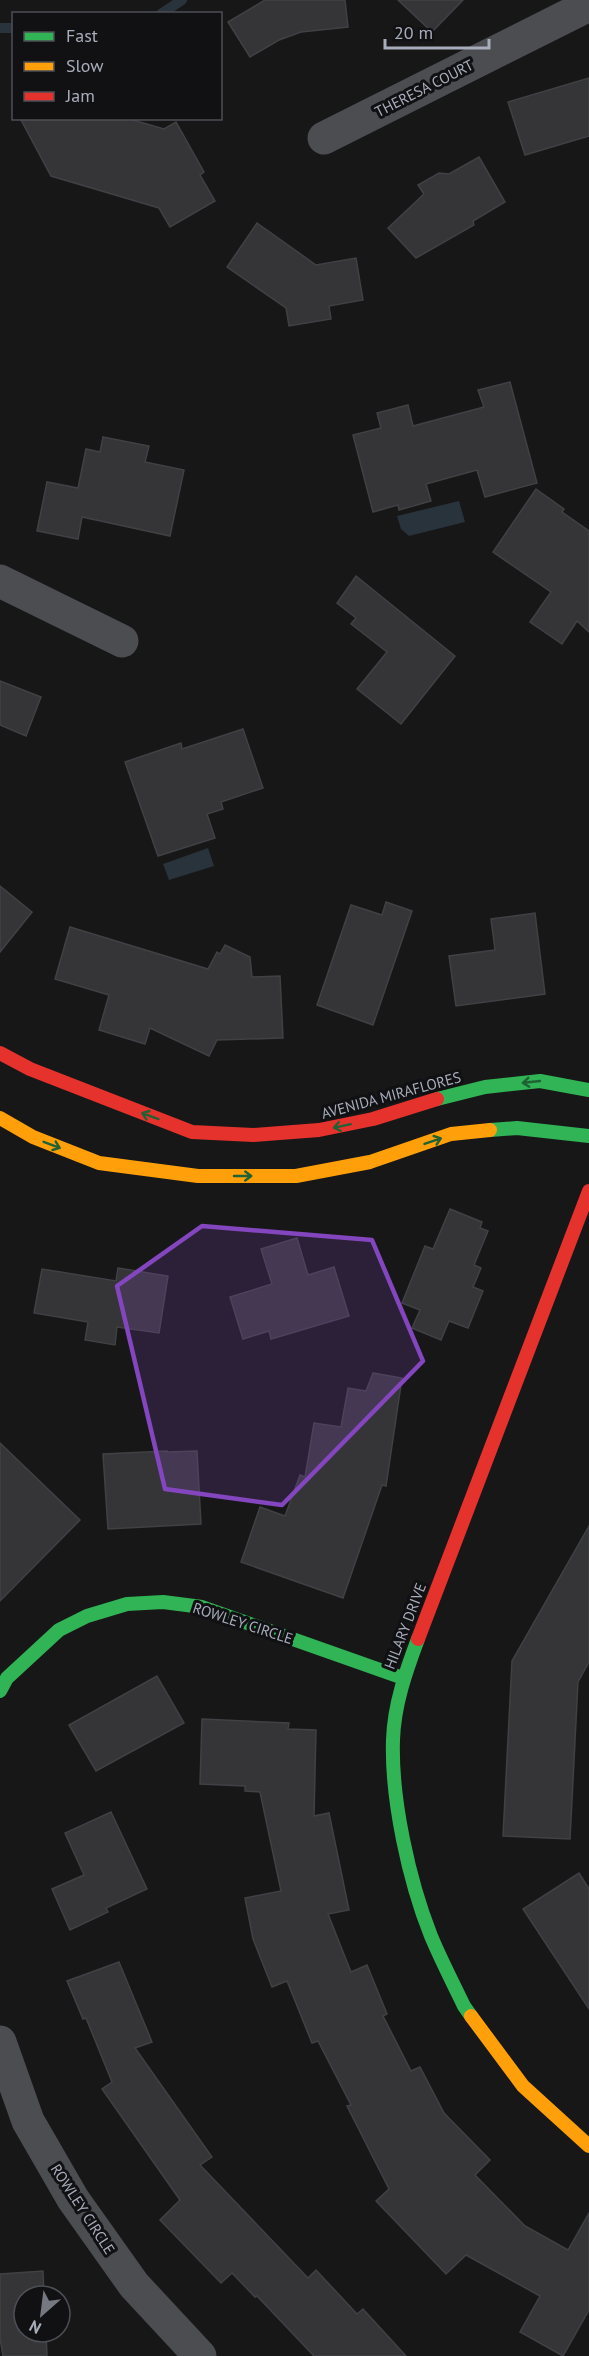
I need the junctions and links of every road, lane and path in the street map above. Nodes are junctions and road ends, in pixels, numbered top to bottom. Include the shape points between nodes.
1 (589, 5) edge
2 (324, 138) dead end
3 (0, 581) edge
4 (122, 641) dead end
5 (0, 1053) edge
6 (589, 1090) edge
7 (0, 1118) edge
8 (589, 1136) edge
9 (589, 1191) edge
10 (403, 1678) junction
11 (2, 1681) edge
12 (0, 2042) edge
13 (589, 2146) edge
14 (200, 2356) edge

1 - 2 street, THERESA COURT
3 - 4 street
6 -> 5 street, AVENIDA MIRAFLORES via 540,1081 485,1087 319,1130 253,1135 192,1132 50,1078
7 -> 8 street via 33,1137 99,1163 198,1176 296,1176 370,1162 451,1134 517,1128
9 - 10 street, HILARY DRIVE
10 - 11 street, ROWLEY CIRCLE via 202,1607 163,1602 127,1604 87,1616 59,1630
10 - 13 street, HILARY DRIVE via 393,1739 397,1798 411,1872 431,1935 464,2006 523,2086
12 - 14 street, ROWLEY CIRCLE via 28,2121 73,2199 134,2285

